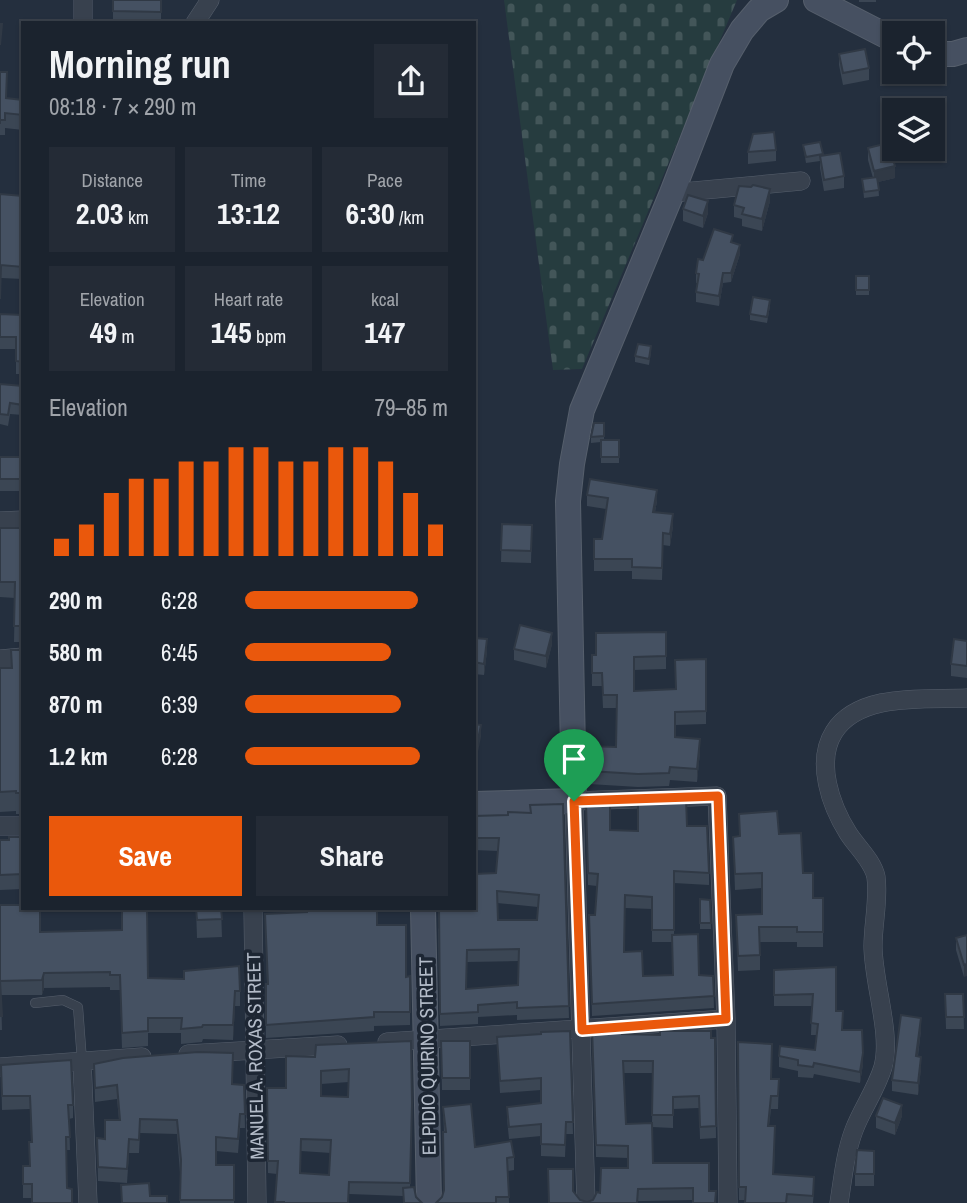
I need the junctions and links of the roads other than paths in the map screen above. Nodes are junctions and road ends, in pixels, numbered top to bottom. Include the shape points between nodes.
1 (83, 0) edge
2 (210, 0) edge
3 (776, 0) edge
4 (816, 0) edge
5 (848, 8) edge
6 (83, 21) edge
7 (196, 21) edge
8 (882, 32) edge
9 (967, 50) edge
10 (945, 54) edge
11 (801, 181) dead end
12 (672, 193) junction
13 (21, 520) edge
14 (0, 521) edge
15 (21, 657) edge
16 (0, 659) edge
17 (967, 698) edge
18 (574, 801) junction
19 (476, 804) edge
20 (21, 825) edge
21 (0, 826) edge
22 (253, 910) edge
23 (424, 910) edge
24 (35, 1003) dead end
25 (726, 1019) junction
26 (582, 1030) junction
27 (427, 1040) junction
28 (253, 1049) junction
29 (82, 1061) junction
30 (0, 1067) edge
31 (88, 1203) edge
32 (257, 1203) edge
33 (429, 1203) edge
34 (586, 1203) edge
35 (728, 1203) edge
36 (839, 1203) edge

1 - 6 street
2 - 7 street
3 - 12 street via 759,10 742,30 722,64
4 - 5 street
5 - 8 street
9 - 10 street
11 - 12 street
12 - 18 street via 577,430 568,501
13 - 14 street
15 - 16 street
17 - 36 street via 882,702 858,710 832,733 827,751 825,768 835,809 876,874 873,959 884,1054 846,1153
18 - 19 street
18 - 25 street via 718,796
18 - 26 street
20 - 21 street
22 - 28 street, MANUEL A. ROXAS STREET
23 - 27 street, ELPIDIO QUIRINO STREET
24 - 29 lane via 64,1000 78,1007
25 - 26 street
25 - 35 street
26 - 27 street
26 - 34 street
27 - 28 street
27 - 33 street, ELPIDIO QUIRINO STREET
28 - 29 street
28 - 32 street, MANUEL A. ROXAS STREET
29 - 30 street
29 - 31 street

